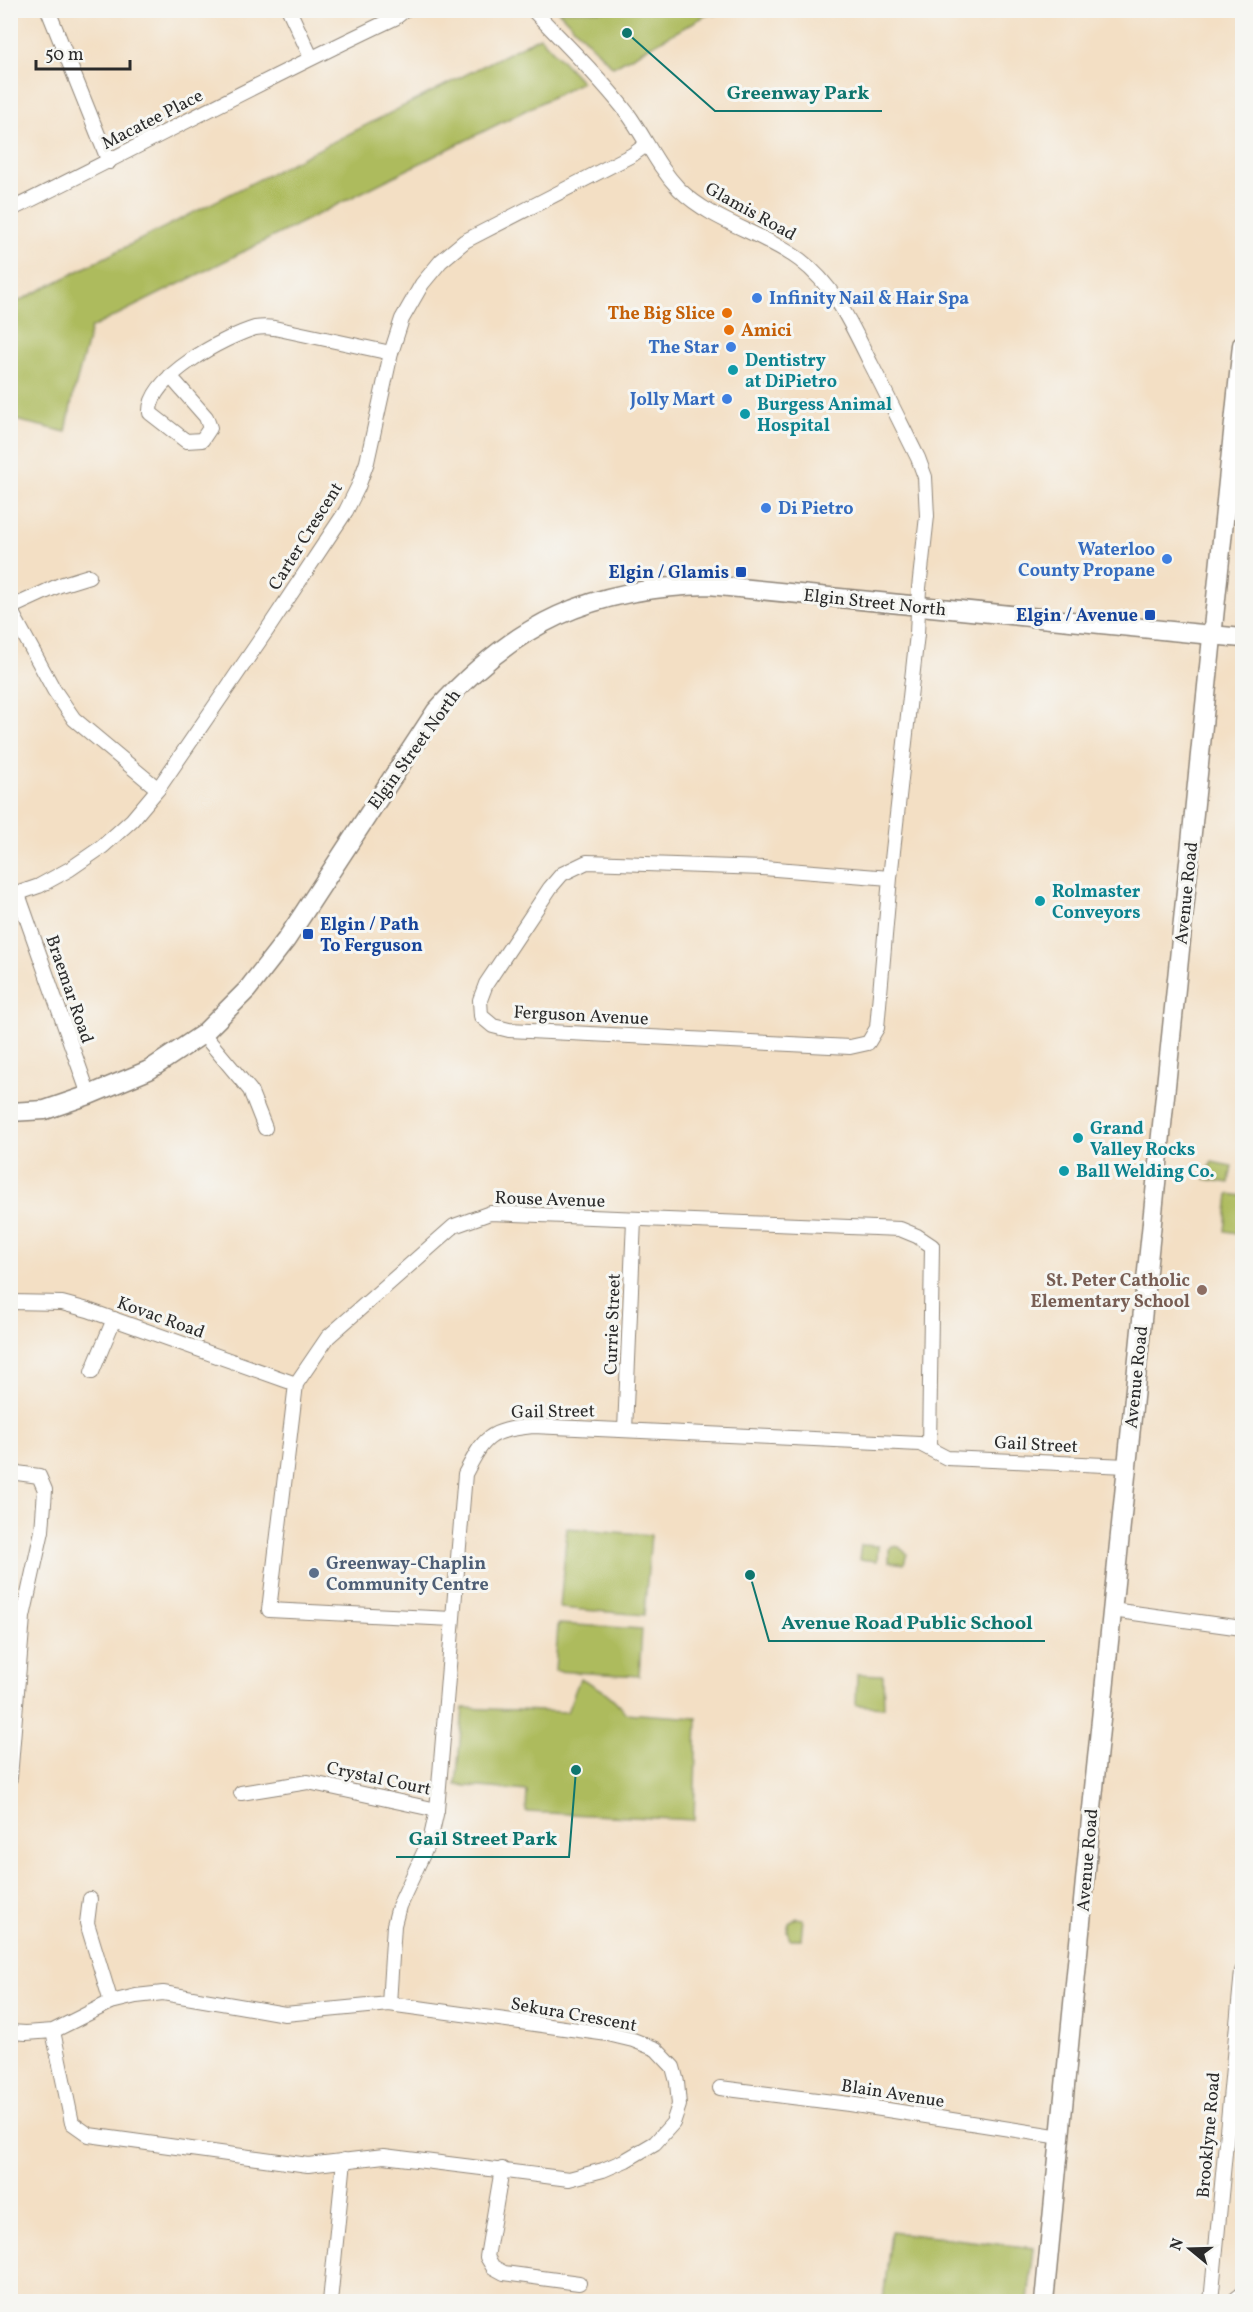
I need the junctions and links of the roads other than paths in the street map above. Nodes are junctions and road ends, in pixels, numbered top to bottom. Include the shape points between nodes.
1 (48, 10) edge
2 (289, 10) edge
3 (405, 10) edge
4 (533, 10) edge
5 (311, 57) junction
6 (646, 146) junction
7 (109, 162) junction
8 (10, 210) edge
9 (1242, 345) edge
10 (391, 353) junction
11 (170, 376) junction
12 (88, 576) dead end
13 (919, 606) junction
14 (10, 609) edge
15 (1213, 636) junction
16 (1242, 638) edge
17 (158, 789) junction
18 (890, 878) junction
19 (14, 895) edge
20 (203, 1034) junction
21 (89, 1095) junction
22 (10, 1112) edge
23 (265, 1128) dead end
24 (634, 1220) junction
25 (10, 1302) edge
26 (114, 1319) junction
27 (92, 1372) dead end
28 (296, 1384) junction
29 (625, 1430) junction
30 (929, 1449) junction
31 (1127, 1466) junction
32 (10, 1472) edge
33 (1112, 1610) junction
34 (452, 1619) junction
35 (1242, 1628) edge
36 (10, 1778) edge
37 (242, 1793) dead end
38 (437, 1810) junction
39 (90, 1899) dead end
40 (1242, 1971) edge
41 (111, 2002) junction
42 (389, 2004) junction
43 (53, 2031) junction
44 (10, 2032) edge
45 (1242, 2076) edge
46 (1230, 2085) junction
47 (720, 2088) dead end
48 (1060, 2137) junction
49 (344, 2160) junction
50 (502, 2169) junction
51 (579, 2283) dead end
52 (1242, 2294) edge
53 (330, 2301) edge
54 (1044, 2301) edge
55 (1211, 2301) edge
56 (1232, 2301) edge

1 - 7 street
2 - 5 street
3 - 5 street, Macatee Place
4 - 6 street, Glamis Road via 606,87 629,115
5 - 7 street, Macatee Place
6 - 10 street, Carter Crescent via 465,241 422,284 402,319
6 - 13 street, Glamis Road via 668,177 697,204 802,261 840,304 925,477 928,503
7 - 8 street, Macatee Place
9 - 15 street, Avenue Road
10 - 11 street via 258,327 226,341
10 - 17 street, Carter Crescent via 366,462 346,511
11 - 11 street via 206,417 210,428 202,440 186,441 150,413 153,396
12 - 14 street
13 - 15 street, Elgin Street North
13 - 18 street, Ferguson Avenue
13 - 20 street, Elgin Street North via 719,586 676,586 618,594 534,626 492,655 436,711 286,940 247,990
14 - 17 street via 74,719
15 - 16 street, Elgin Street North
15 - 31 street, Avenue Road
17 - 19 street, Carter Crescent via 102,847 70,869
18 - 18 street, Ferguson Avenue via 877,1028 868,1043 850,1047 509,1030 493,1026 481,1016 480,1000 486,984 550,888 562,874 586,862 763,868
19 - 21 street, Braemar Road
20 - 21 street, Elgin Street North via 149,1070
20 - 23 street via 250,1090
21 - 22 street, Elgin Street North via 45,1110
24 - 28 street, Rouse Avenue via 490,1213 454,1226 328,1337
24 - 29 street, Currie Street
24 - 30 street, Rouse Avenue via 900,1229 932,1246
25 - 26 street, Kovac Road via 62,1303
26 - 27 street
26 - 28 street, Kovac Road
28 - 34 street, Rouse Avenue via 269,1610
29 - 30 street, Gail Street via 920,1444
29 - 34 street, Gail Street via 533,1426 504,1429 481,1443 465,1474
30 - 31 street, Gail Street via 947,1458
31 - 33 street, Avenue Road
32 - 36 street via 39,1476 45,1490 42,1531 23,1617
33 - 35 street
33 - 48 street, Avenue Road
34 - 38 street, Gail Street
37 - 38 street, Crystal Court via 308,1782
38 - 42 street, Gail Street via 431,1837 394,1925
39 - 41 street via 87,1923
40 - 46 street, Brooklyne Road
41 - 42 street, Sekura Crescent via 164,1993 285,2014
41 - 43 street, Sekura Crescent
42 - 50 street, Sekura Crescent via 608,2034 656,2049 673,2067 679,2105 673,2123 655,2143 603,2170 569,2179
43 - 44 street, Sekura Crescent
43 - 49 street, Sekura Crescent via 72,2123 89,2135 308,2165
45 - 46 street
46 - 55 street, Brooklyne Road
47 - 48 street, Blain Avenue
48 - 54 street, Avenue Road
49 - 50 street, Sekura Crescent via 384,2156
49 - 53 street
50 - 51 street via 487,2257 493,2267 504,2273
52 - 56 street

